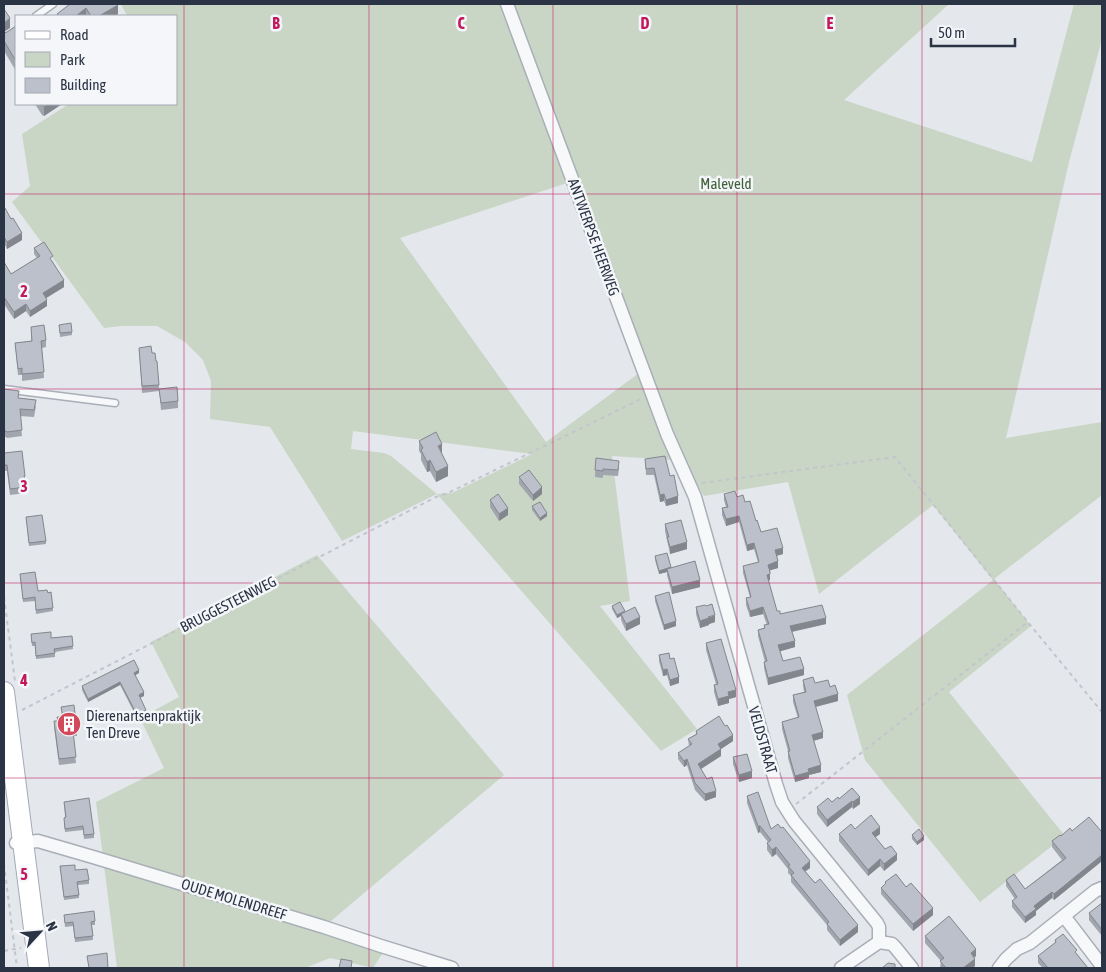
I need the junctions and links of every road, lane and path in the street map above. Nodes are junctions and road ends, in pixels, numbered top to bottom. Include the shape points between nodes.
1 (53, 4) edge
2 (507, 4) edge
3 (37, 15) edge
4 (4, 390) edge
5 (652, 393) junction
6 (115, 403) dead end
7 (682, 469) joint
8 (689, 485) junction
9 (1028, 622) junction
10 (4, 692) edge
11 (1102, 712) edge
12 (6, 722) edge
13 (4, 770) edge
14 (788, 811) junction
15 (18, 843) junction
16 (4, 864) edge
17 (1102, 888) edge
18 (1064, 916) junction
19 (878, 942) junction
20 (15, 949) junction
21 (4, 951) edge
22 (1102, 966) edge
23 (17, 968) edge
24 (29, 968) edge
25 (40, 968) edge
26 (452, 968) edge
27 (841, 968) edge
28 (912, 968) edge
29 (999, 968) edge

1 - 3 lane
2 - 5 street, ANTWERPSE HEERWEG
4 - 6 lane
5 - 7 street, ANTWERPSE HEERWEG
5 - 12 path, BRUGGESTEENWEG via 436,497
7 - 8 street, VELDSTRAAT
8 - 9 path via 895,457
8 - 14 street, VELDSTRAAT via 776,784
9 - 11 path
9 - 14 path
10 - 12 main road
12 - 15 main road
13 - 15 main road
14 - 19 street, VELDSTRAAT via 877,923
15 - 24 main road
15 - 25 main road
15 - 26 street, OUDE MOLENDREEF via 38,841
16 - 20 path
17 - 18 street
18 - 22 street
18 - 29 street via 1030,943 1017,949
19 - 27 street
19 - 28 street via 892,944
20 - 21 path
20 - 23 path

